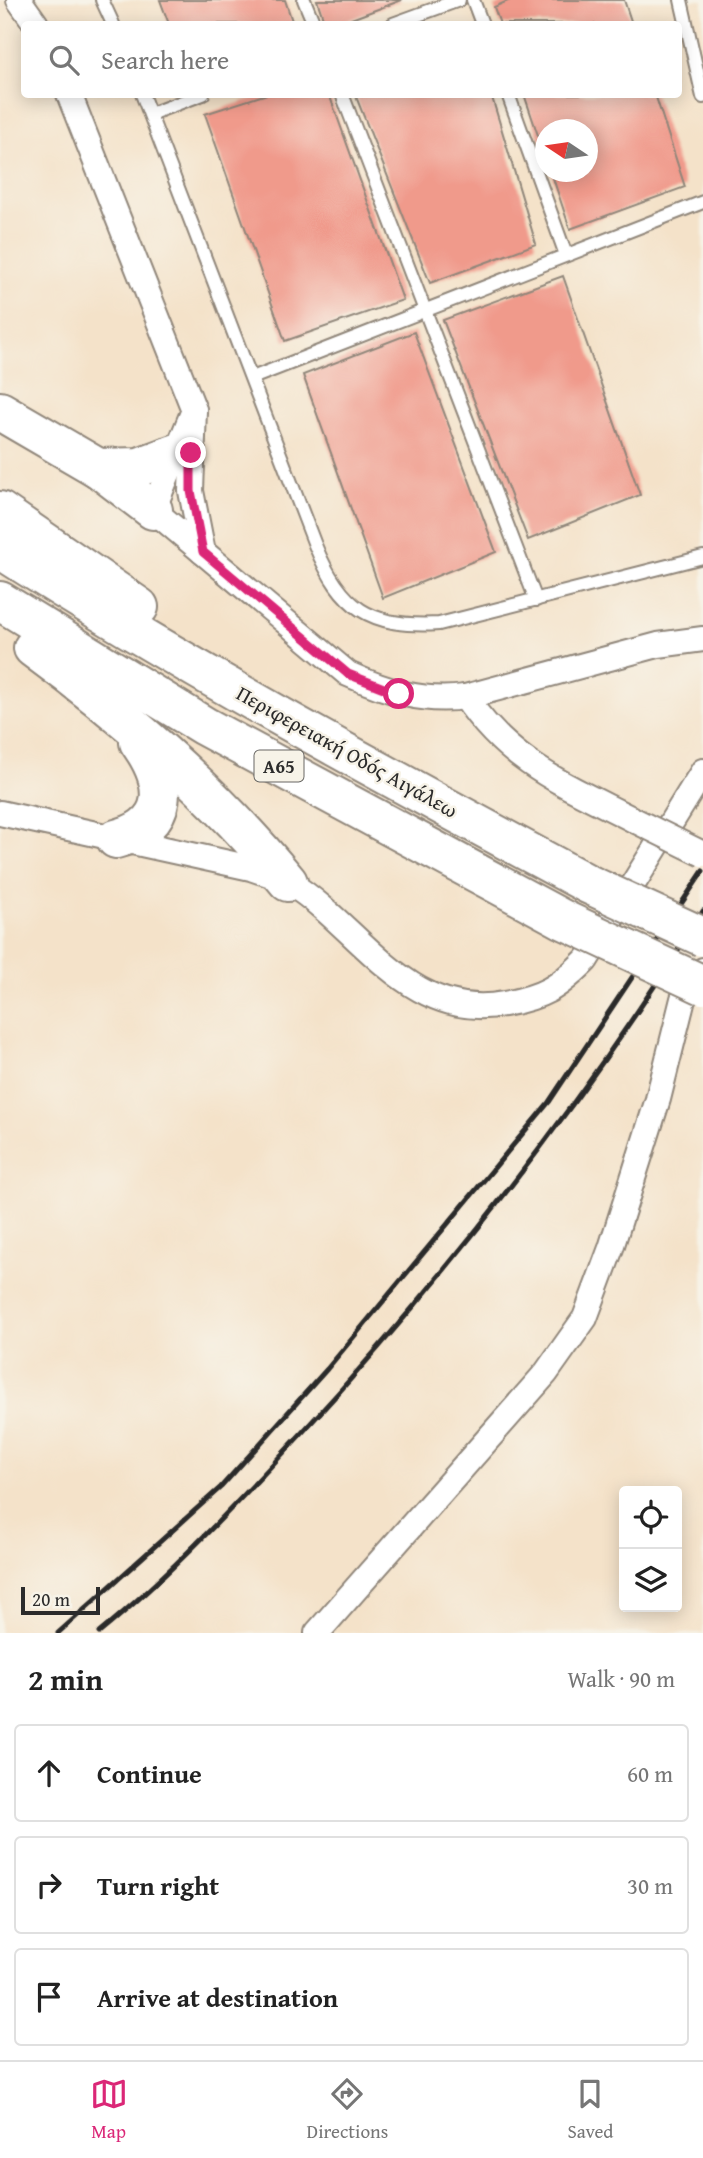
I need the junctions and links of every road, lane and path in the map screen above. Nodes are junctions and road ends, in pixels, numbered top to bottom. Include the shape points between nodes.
1 (19, 0) edge
2 (103, 0) edge
3 (304, 0) edge
4 (459, 0) edge
5 (473, 0) edge
6 (681, 0) edge
7 (34, 21) edge
8 (112, 21) edge
9 (313, 21) edge
10 (401, 21) edge
11 (481, 21) edge
12 (703, 97) edge
13 (71, 98) edge
14 (144, 98) edge
15 (192, 98) edge
16 (344, 98) edge
17 (509, 98) edge
18 (150, 114) junction
19 (703, 202) edge
20 (566, 256) junction
21 (426, 310) junction
22 (252, 378) junction
23 (194, 410) junction
24 (0, 411) edge
25 (174, 454) junction
26 (98, 468) junction
27 (153, 510) junction
28 (0, 511) edge
29 (0, 549) edge
30 (203, 552) junction
31 (703, 557) edge
32 (536, 600) junction
33 (0, 601) edge
34 (0, 624) edge
35 (703, 639) edge
36 (465, 697) junction
37 (125, 724) junction
38 (302, 730) junction
39 (703, 771) edge
40 (0, 813) edge
41 (116, 839) junction
42 (703, 854) edge
43 (288, 882) junction
44 (703, 937) edge
45 (703, 970) edge
46 (703, 985) edge
47 (317, 1633) edge

1 - 7 street
2 - 8 lane
3 - 9 lane
4 - 10 lane
5 - 11 lane
6 - 12 lane
13 - 23 street
14 - 18 lane
15 - 18 lane
16 - 21 lane
17 - 20 lane
18 - 22 lane
19 - 20 lane
20 - 21 lane
21 - 22 lane
21 - 32 lane
22 - 32 lane via 314,545 339,594 383,621 412,626 439,624
23 - 25 street
23 - 30 street via 191,491
24 - 26 highway
25 - 26 highway via 139,467
25 - 27 street
26 - 27 highway
27 - 30 street
28 - 38 highway via 217,657
29 - 38 highway, Περιφερειακή Οδός Αιγάλεω / Α65
30 - 36 street via 348,674 399,694 443,700
31 - 32 lane
33 - 46 highway, Περιφερειακή Οδός Αιγάλεω / Α65, bridge via 204,726 564,920
34 - 37 highway
35 - 36 street via 658,645
36 - 42 street, bridge via 481,722 539,771
37 - 41 highway via 156,768 161,787 159,806 150,823 135,834
37 - 43 highway via 262,850
38 - 44 highway, Περιφερειακή Οδός Αιγάλεω / Α65, bridge via 588,884
39 - 43 street via 586,960 543,995 492,1006 441,1001 397,976
40 - 41 street
41 - 43 street via 251,868
45 - 47 street via 683,999 658,1099 585,1318 546,1373

